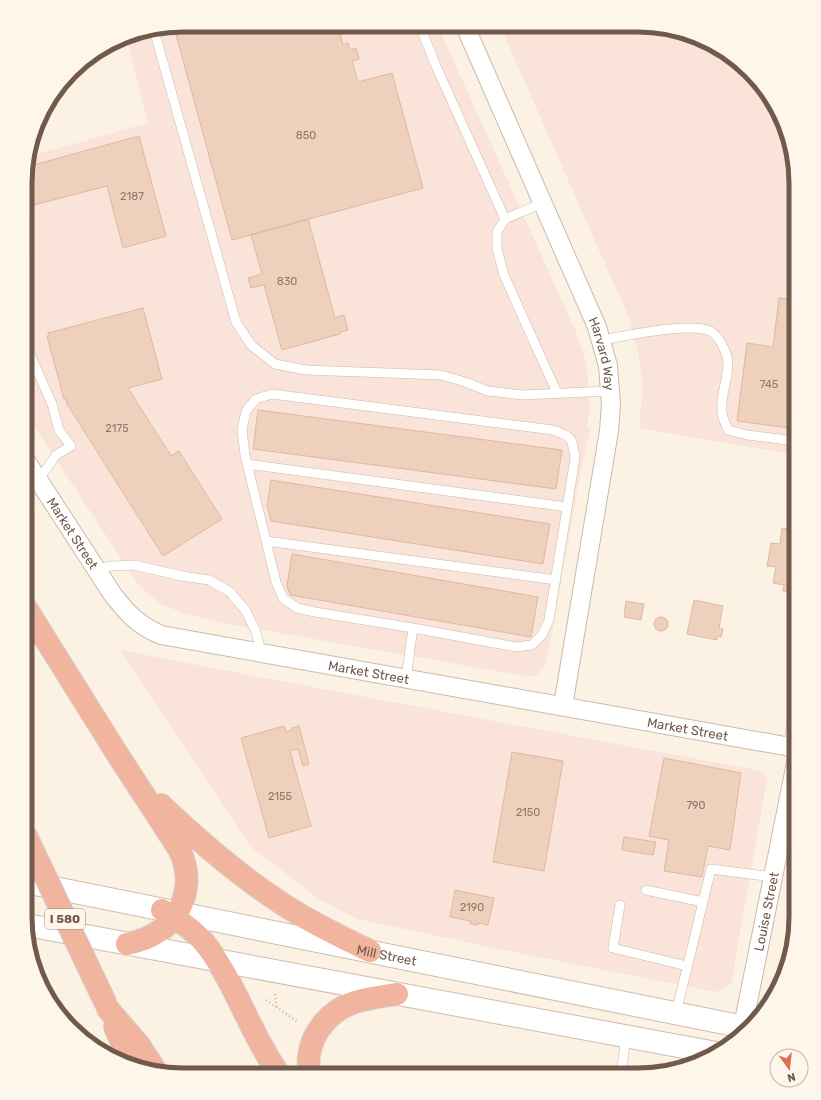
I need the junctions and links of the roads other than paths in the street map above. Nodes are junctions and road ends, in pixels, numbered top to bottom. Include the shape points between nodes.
1 (422, 32) edge
2 (468, 32) edge
3 (155, 35) edge
4 (543, 203) junction
5 (505, 219) junction
6 (601, 340) junction
7 (32, 359) edge
8 (610, 391) junction
9 (557, 393) junction
10 (789, 440) edge
11 (247, 464) junction
12 (32, 470) edge
13 (37, 478) junction
14 (567, 507) junction
15 (266, 541) junction
16 (96, 569) junction
17 (556, 580) junction
18 (32, 618) edge
19 (413, 628) junction
20 (261, 652) junction
21 (406, 678) junction
22 (563, 706) junction
23 (789, 746) edge
24 (116, 752) junction
25 (789, 798) edge
26 (32, 849) edge
27 (773, 878) junction
28 (32, 883) edge
29 (646, 890) dead end
30 (703, 902) junction
31 (620, 906) dead end
32 (171, 913) junction
33 (32, 926) edge
34 (127, 944) junction
35 (370, 951) junction
36 (217, 961) junction
37 (687, 966) junction
38 (397, 994) junction
39 (107, 1007) junction
40 (676, 1013) junction
41 (745, 1024) edge
42 (739, 1029) edge
43 (626, 1037) junction
44 (706, 1051) edge
45 (128, 1057) edge
46 (152, 1065) edge
47 (274, 1068) edge
48 (309, 1068) edge
49 (622, 1068) edge

1 - 5 lane
2 - 4 street, Harvard Way
3 - 9 lane via 236,322 251,345 275,364 306,370 441,375 488,391 522,395
4 - 5 lane
4 - 6 street, Harvard Way via 598,327
5 - 9 lane via 497,232 497,249 504,275
6 - 8 street, Harvard Way via 608,366
6 - 10 lane via 662,330 694,328 710,331 723,345 728,363 722,413 728,430
7 - 13 lane via 52,404 59,430 71,446 56,455
8 - 9 lane
8 - 22 street, Harvard Way via 609,431
11 - 14 lane
11 - 14 lane via 242,430 246,411 256,399 272,394 553,430 566,434 573,444 575,458
11 - 15 lane
12 - 13 street, Market Street
13 - 16 street, Market Street
14 - 17 lane
15 - 17 lane
15 - 19 lane via 276,582 283,598 297,608
16 - 20 street, Market Street via 127,612 146,628 161,635
16 - 20 lane via 134,565 209,580 230,592 246,610 256,632
17 - 19 lane via 549,620 542,635 532,645 516,647
18 - 24 highway
19 - 21 lane
20 - 21 street, Market Street
21 - 22 street, Market Street
22 - 23 street, Market Street
24 - 32 highway via 183,856 187,870 185,895
24 - 35 highway via 161,805 231,868 297,913
25 - 27 street, Louise Street
26 - 39 highway, I 580, bridge
27 - 30 lane via 711,869
27 - 41 street, Louise Street
28 - 32 main road, Mill Street
29 - 30 lane
30 - 37 lane
31 - 37 lane via 613,948
32 - 34 highway via 165,927 140,941
32 - 35 main road, Mill Street
32 - 36 highway via 198,937
33 - 34 main road
34 - 36 main road
35 - 40 main road, Mill Street
36 - 38 main road
36 - 47 highway
37 - 40 lane
38 - 43 main road
38 - 48 highway via 354,1002 332,1015 312,1043
39 - 45 highway, I 580
39 - 46 highway
40 - 42 main road, Mill Street
43 - 44 main road
43 - 49 lane

